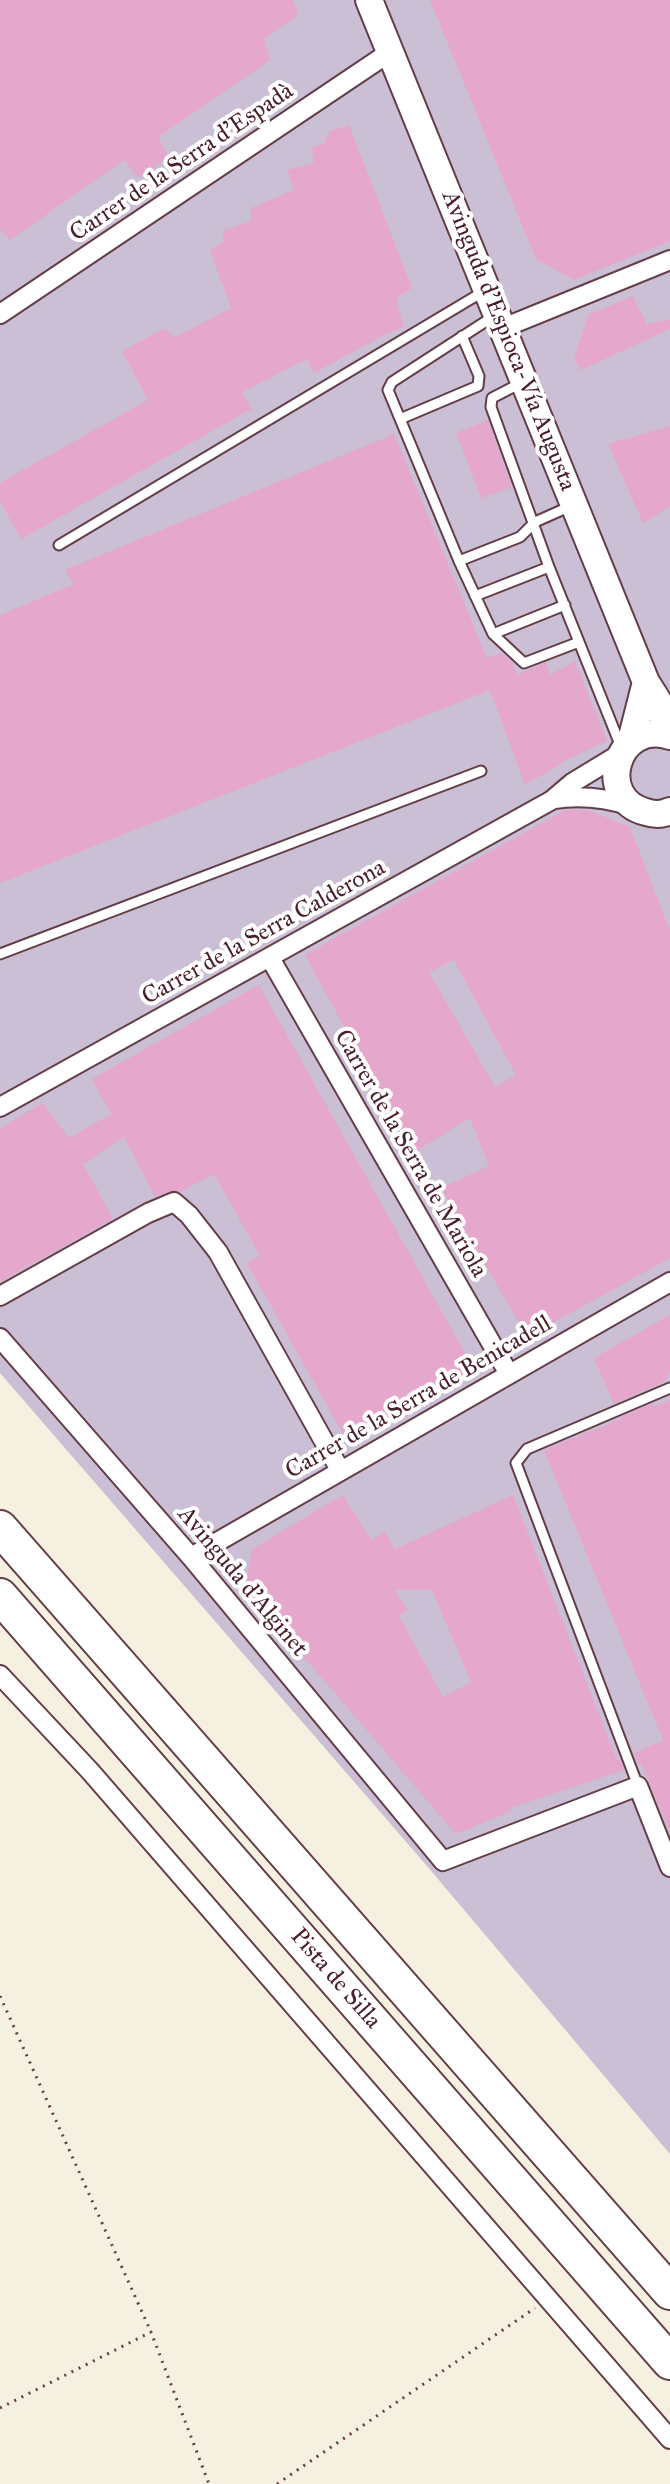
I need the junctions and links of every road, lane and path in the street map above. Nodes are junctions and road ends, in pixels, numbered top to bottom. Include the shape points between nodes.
1 (369, 0) edge
2 (390, 52) junction
3 (670, 260) edge
4 (487, 289) junction
5 (0, 314) edge
6 (500, 321) junction
7 (462, 336) junction
8 (525, 382) junction
9 (400, 419) junction
10 (574, 505) junction
11 (535, 522) junction
12 (59, 545) dead end
13 (459, 561) junction
14 (549, 567) junction
15 (475, 596) junction
16 (565, 605) junction
17 (493, 634) junction
18 (579, 642) junction
19 (646, 682) junction
20 (669, 735) edge
21 (627, 746) junction
22 (481, 771) dead end
23 (552, 800) junction
24 (632, 807) junction
25 (668, 815) edge
26 (0, 954) edge
27 (270, 958) junction
28 (0, 1107) edge
29 (670, 1282) edge
30 (0, 1296) edge
31 (0, 1338) edge
32 (509, 1374) junction
33 (670, 1388) edge
34 (340, 1470) junction
35 (0, 1528) edge
36 (191, 1557) junction
37 (0, 1596) edge
38 (0, 1675) edge
39 (638, 1786) junction
40 (670, 1867) edge
41 (0, 1996) edge
42 (670, 2292) edge
43 (547, 2300) junction
44 (151, 2332) junction
45 (670, 2362) edge
46 (0, 2408) edge
47 (670, 2439) edge
48 (286, 2482) edge
49 (209, 2484) edge
50 (277, 2484) edge

1 - 2 street, Avinguda d'Espioca-Vía Augusta
2 - 4 street, Avinguda d'Espioca-Vía Augusta
2 - 5 street, Carrer de la Serra d'Espadà
3 - 6 street
4 - 6 street, Avinguda d'Espioca-Vía Augusta
4 - 12 lane
6 - 7 lane
6 - 8 street, Avinguda d'Espioca-Vía Augusta
7 - 9 lane via 392,382 388,390
7 - 9 lane via 479,376 478,386
8 - 10 street, Avinguda d'Espioca-Vía Augusta
8 - 11 lane via 492,398 491,407
9 - 13 lane
10 - 11 lane
10 - 19 street, Avinguda d'Espioca-Vía Augusta
11 - 13 lane via 520,537
11 - 14 lane
13 - 15 lane
14 - 15 lane
14 - 16 lane
15 - 17 lane
16 - 17 lane
16 - 18 lane
17 - 18 lane via 524,663
18 - 21 lane
19 - 20 street, Avinguda d'Espioca-Vía Augusta
19 - 21 street
20 - 21 street via 644,735
21 - 23 street, Carrer de la Serra Calderona
21 - 24 street via 615,774
22 - 26 lane
23 - 24 street, Carrer de la Serra Calderona via 576,796
23 - 27 street, Carrer de la Serra Calderona
24 - 25 street
27 - 28 street, Carrer de la Serra Calderona
27 - 32 street, Carrer de la Serra de Mariola
29 - 32 street, Carrer de la Serra de Benicadell
30 - 34 street via 174,1202 218,1252
31 - 36 street, Avinguda d'Alginet
32 - 34 street, Carrer de la Serra de Benicadell
33 - 39 lane via 527,1449 516,1463
34 - 36 street, Carrer de la Serra de Benicadell
35 - 42 highway, Pista de Silla
36 - 39 street, Avinguda d'Alginet via 443,1861
37 - 45 highway, Pista de Silla
38 - 43 street via 90,1771
39 - 40 street
41 - 44 path
43 - 47 street
43 - 48 path
44 - 46 path
44 - 49 path
48 - 50 path

